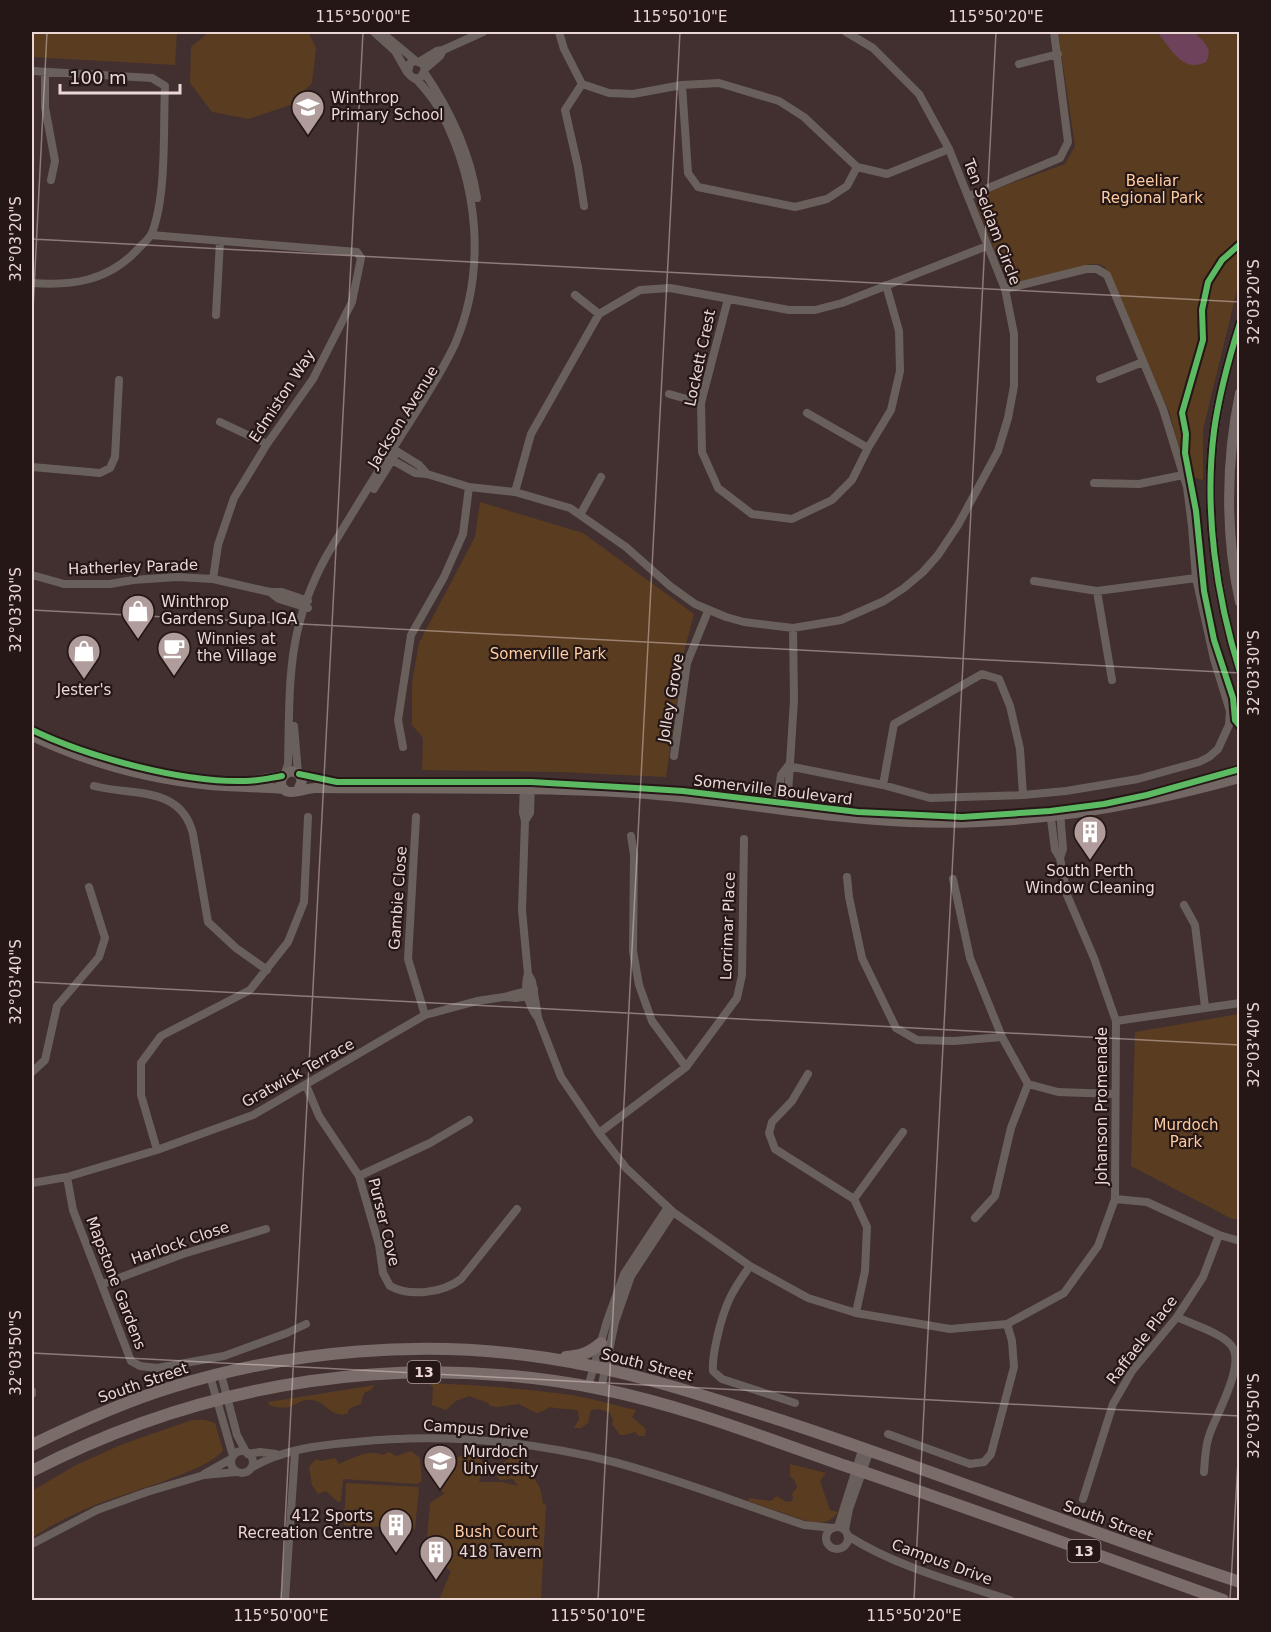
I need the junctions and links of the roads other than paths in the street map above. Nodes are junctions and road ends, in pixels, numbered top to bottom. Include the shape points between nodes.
1 (374, 32) edge
2 (381, 32) edge
3 (483, 32) edge
4 (559, 32) edge
5 (846, 32) edge
6 (1054, 32) edge
7 (1058, 54) junction
8 (1019, 64) dead end
9 (421, 66) junction
10 (32, 71) edge
11 (45, 73) junction
12 (411, 76) junction
13 (582, 84) junction
14 (682, 85) junction
15 (949, 149) junction
16 (857, 167) junction
17 (51, 180) dead end
18 (969, 196) junction
19 (584, 206) dead end
20 (151, 235) junction
21 (220, 241) junction
22 (987, 246) junction
23 (32, 283) edge
24 (886, 285) junction
25 (1005, 289) junction
26 (575, 295) dead end
27 (728, 299) junction
28 (599, 314) junction
29 (216, 315) dead end
30 (1239, 323) edge
31 (1143, 362) junction
32 (1100, 379) dead end
33 (119, 380) dead end
34 (1239, 393) edge
35 (669, 394) dead end
36 (701, 403) junction
37 (807, 413) dead end
38 (220, 422) dead end
39 (267, 444) junction
40 (868, 448) junction
41 (395, 450) junction
42 (390, 458) junction
43 (32, 467) edge
44 (427, 474) junction
45 (1183, 475) junction
46 (601, 477) dead end
47 (1094, 483) dead end
48 (469, 486) junction
49 (515, 492) junction
50 (580, 515) junction
51 (32, 575) edge
52 (1196, 578) junction
53 (213, 579) junction
54 (1034, 581) dead end
55 (1097, 591) junction
56 (1239, 602) edge
57 (307, 604) junction
58 (708, 610) junction
59 (793, 628) junction
60 (1239, 672) edge
61 (1112, 680) dead end
62 (32, 730) edge
63 (32, 736) edge
64 (403, 747) dead end
65 (674, 756) dead end
66 (1239, 764) edge
67 (788, 766) junction
68 (1239, 769) edge
69 (299, 774) junction
70 (284, 775) junction
71 (1239, 778) edge
72 (1204, 780) junction
73 (528, 785) junction
74 (883, 785) junction
75 (94, 786) dead end
76 (284, 789) junction
77 (298, 790) junction
78 (1023, 795) junction
79 (782, 806) junction
80 (1055, 814) junction
81 (308, 817) dead end
82 (416, 817) dead end
83 (631, 836) dead end
84 (744, 839) dead end
85 (847, 877) dead end
86 (953, 879) dead end
87 (89, 887) dead end
88 (1184, 905) dead end
89 (267, 970) junction
90 (531, 992) junction
91 (1239, 1003) edge
92 (1205, 1007) junction
93 (425, 1015) junction
94 (1116, 1021) junction
95 (1002, 1037) junction
96 (686, 1067) junction
97 (32, 1072) edge
98 (808, 1074) dead end
99 (1028, 1084) junction
100 (306, 1085) junction
101 (1115, 1094) junction
102 (470, 1119) dead end
103 (599, 1132) junction
104 (903, 1132) dead end
105 (157, 1150) junction
106 (359, 1176) junction
107 (67, 1178) junction
108 (32, 1183) edge
109 (855, 1199) junction
110 (1115, 1199) junction
111 (518, 1209) dead end
112 (671, 1209) junction
113 (975, 1218) dead end
114 (266, 1229) dead end
115 (1219, 1235) junction
116 (1239, 1240) edge
117 (750, 1266) junction
118 (103, 1284) junction
119 (856, 1313) junction
120 (1178, 1317) junction
121 (306, 1324) dead end
122 (1007, 1324) junction
123 (601, 1343) junction
124 (547, 1357) junction
125 (600, 1368) junction
126 (215, 1375) junction
127 (595, 1388) junction
128 (221, 1397) junction
129 (795, 1403) dead end
130 (888, 1434) dead end
131 (32, 1445) edge
132 (866, 1449) junction
133 (296, 1452) junction
134 (247, 1453) junction
135 (279, 1454) junction
136 (232, 1457) junction
137 (251, 1468) junction
138 (32, 1471) edge
139 (860, 1471) junction
140 (236, 1472) junction
141 (1204, 1472) dead end
142 (204, 1475) junction
143 (1083, 1499) dead end
144 (804, 1525) junction
145 (841, 1530) junction
146 (827, 1543) junction
147 (32, 1544) edge
148 (846, 1545) junction
149 (866, 1547) junction
150 (1162, 1557) junction
151 (1239, 1574) edge
152 (1239, 1582) edge
153 (285, 1600) edge
154 (1010, 1600) edge
155 (1222, 1600) edge

1 - 12 street, Jackson Avenue via 395,51
2 - 9 street, Jackson Avenue
3 - 9 street via 437,51
4 - 13 street
5 - 15 street, Ten Seldam Circle via 873,48 919,94
6 - 7 street
7 - 8 street
7 - 18 street via 1066,150 1060,158
9 - 12 street via 421,77
9 - 12 street via 408,66
9 - 41 street, Jackson Avenue via 453,123 471,170 480,222 480,261 472,311 458,350
10 - 11 street
11 - 17 street via 45,107 55,161
11 - 20 street via 152,78 165,86 161,200
12 - 41 street, Jackson Avenue via 442,114 465,172 474,214 475,261 468,302 454,344
13 - 14 street via 609,93 633,94
13 - 19 street via 565,110
14 - 16 street via 719,83 778,101 804,117
14 - 16 street via 688,173 698,187 795,207 827,199 847,186
15 - 16 street via 887,174
15 - 18 street, Ten Seldam Circle
18 - 22 street, Ten Seldam Circle
20 - 21 street, Edmiston Way
20 - 23 street via 125,263 90,280 56,285
21 - 29 street
21 - 39 street, Edmiston Way via 357,252 361,258 352,302 313,379
22 - 24 street
22 - 25 street, Ten Seldam Circle
24 - 27 street via 815,310 789,310
24 - 40 street, Lockett Crest via 899,331 900,371 891,410
25 - 31 street via 1086,269 1101,270 1107,275
25 - 59 street, Ten Seldam Circle via 1014,334 1011,402 998,451 949,540 923,572 884,601 842,620
26 - 28 street
27 - 28 street via 670,288 640,290
27 - 36 street, Lockett Crest
28 - 49 street via 531,434
30 - 60 main road via 1214,430 1211,500 1217,577
31 - 32 street
31 - 45 street via 1163,409
33 - 43 street via 115,457 110,468 100,473
34 - 56 main road via 1229,500
35 - 36 street
36 - 40 street, Lockett Crest via 702,452 718,488 752,514 792,519 832,500 852,480
37 - 40 street
38 - 39 street
39 - 53 street, Edmiston Way via 234,498 218,545
41 - 42 street, Jackson Avenue
41 - 44 street, Ten Seldam Circle
42 - 44 street, Ten Seldam Circle via 416,473
42 - 57 street, Jackson Avenue via 327,555
44 - 48 street, Ten Seldam Circle
45 - 47 street via 1139,484
45 - 52 street
46 - 50 street
48 - 49 street, Ten Seldam Circle
48 - 64 street via 463,534 444,578 411,635 398,720
49 - 50 street, Ten Seldam Circle via 570,508
50 - 58 street, Ten Seldam Circle via 626,547 670,586
51 - 53 street, Hatherley Parade via 64,584 177,577
52 - 55 street
52 - 78 street via 1230,711 1229,725 1218,749 1199,762 1138,779
53 - 57 street, Hatherley Parade
54 - 55 street
55 - 61 street
57 - 69 street, Jackson Avenue via 296,659 294,727
57 - 70 street, Jackson Avenue via 291,659 288,764
58 - 59 street, Ten Seldam Circle via 744,622
58 - 65 street, Jolley Grove via 687,663
59 - 67 street via 794,700
62 - 70 main road, Somerville Boulevard via 109,759 183,775 247,782
63 - 76 main road, Somerville Boulevard via 107,764 156,777 207,785
66 - 72 main road
67 - 74 street
67 - 79 street via 781,775
68 - 72 main road, Somerville Boulevard
69 - 70 main road, Somerville Boulevard via 292,771
69 - 73 main road, Somerville Boulevard via 336,782
69 - 77 main road via 302,781
70 - 76 main road
71 - 80 main road, Somerville Boulevard via 1148,801
72 - 80 main road, Somerville Boulevard
73 - 77 main road, Somerville Boulevard
73 - 79 main road, Somerville Boulevard via 683,791
73 - 90 street, Johanson Promenade via 530,813 525,821 522,910 528,974 525,981
74 - 78 street via 930,798
74 - 78 street via 894,724 982,674 999,678 1010,706 1020,749
75 - 89 street via 156,796 185,813 193,834 208,922
76 - 77 main road, Somerville Boulevard
79 - 80 main road, Somerville Boulevard via 962,817
80 - 94 street, Johanson Promenade via 1068,895
81 - 89 street via 304,902 288,942
82 - 93 street, Gambie Close via 408,959
83 - 96 street via 633,951 639,985 652,1021
84 - 96 street, Lorrimar Place via 742,975 737,998
85 - 95 street via 862,958 896,1028 917,1040
86 - 95 street via 970,958
87 - 97 street via 105,938 99,957 57,1006 45,1060
88 - 92 street via 1195,926
89 - 105 street via 249,990 161,1036 141,1063 141,1095
90 - 93 street, Gratwick Terrace
90 - 103 street, Johanson Promenade via 532,1010 561,1077
91 - 92 street
92 - 94 street
93 - 100 street, Gratwick Terrace
94 - 101 street, Johanson Promenade
95 - 99 street
96 - 103 street, Lorrimar Place
98 - 109 street via 792,1101 772,1122 772,1142 775,1149
99 - 101 street via 1058,1092
99 - 113 street via 1011,1128 995,1196
100 - 105 street, Gratwick Terrace via 253,1115
100 - 106 street, Purser Cove via 319,1116
101 - 110 street, Johanson Promenade
102 - 106 street via 430,1143
103 - 112 street, Johanson Promenade via 626,1168
104 - 109 street
105 - 107 street, Gratwick Terrace
106 - 111 street, Purser Cove via 386,1280 404,1292 452,1286
107 - 108 street, Gratwick Terrace
107 - 118 street, Mapstone Gardens via 73,1210
109 - 119 street via 867,1227 865,1271
110 - 115 street via 1147,1202
110 - 122 street, Johanson Promenade via 1098,1246 1064,1293
112 - 117 street, Johanson Promenade
112 - 123 street via 624,1274
112 - 125 street via 632,1276
114 - 118 street, Harlock Close
115 - 116 street
115 - 120 street, Raffaele Place via 1203,1277
117 - 119 street, Johanson Promenade via 808,1298
117 - 129 street via 725,1305 712,1359 713,1371 722,1379
118 - 121 street, Mapstone Gardens via 131,1361 140,1366 157,1368 224,1356
119 - 122 street, Johanson Promenade via 950,1329
120 - 141 street via 1223,1339 1235,1353 1228,1390 1208,1438
120 - 143 street, Raffaele Place via 1132,1371 1113,1404
122 - 130 street via 1014,1367 991,1454 984,1462 970,1464
123 - 124 highway via 580,1356
123 - 125 street
124 - 125 highway, South Street / 13
124 - 126 highway, South Street / 13 via 473,1350 362,1352 317,1355
125 - 127 street
125 - 132 highway, South Street / 13 via 694,1392
126 - 128 street
126 - 131 highway, South Street / 13 via 88,1418
127 - 128 highway, 13 via 508,1376 407,1372 293,1383
127 - 139 highway, 13 via 686,1412
128 - 134 street
128 - 136 street
128 - 138 highway, 13 via 101,1437
132 - 139 street
132 - 150 highway, South Street / 13
133 - 135 street, Campus Drive
133 - 144 street, Campus Drive via 399,1439 476,1440 540,1447 637,1469
133 - 153 street
134 - 135 street, Campus Drive
134 - 136 street, Campus Drive via 239,1452
134 - 137 street via 252,1459
135 - 137 street, Campus Drive
136 - 140 street via 231,1467
136 - 142 street, Campus Drive
137 - 140 street, Campus Drive via 243,1474
139 - 145 street
139 - 155 highway, 13
140 - 142 street, Campus Drive
142 - 147 street, Campus Drive via 97,1510
144 - 145 street, Campus Drive
144 - 146 street, Campus Drive
145 - 146 street via 827,1534
145 - 148 street
145 - 149 street, Campus Drive
146 - 148 street, Campus Drive via 833,1549
148 - 149 street, Campus Drive
149 - 154 street, Campus Drive via 930,1574
150 - 151 highway via 1198,1560
150 - 152 highway, South Street / 13

